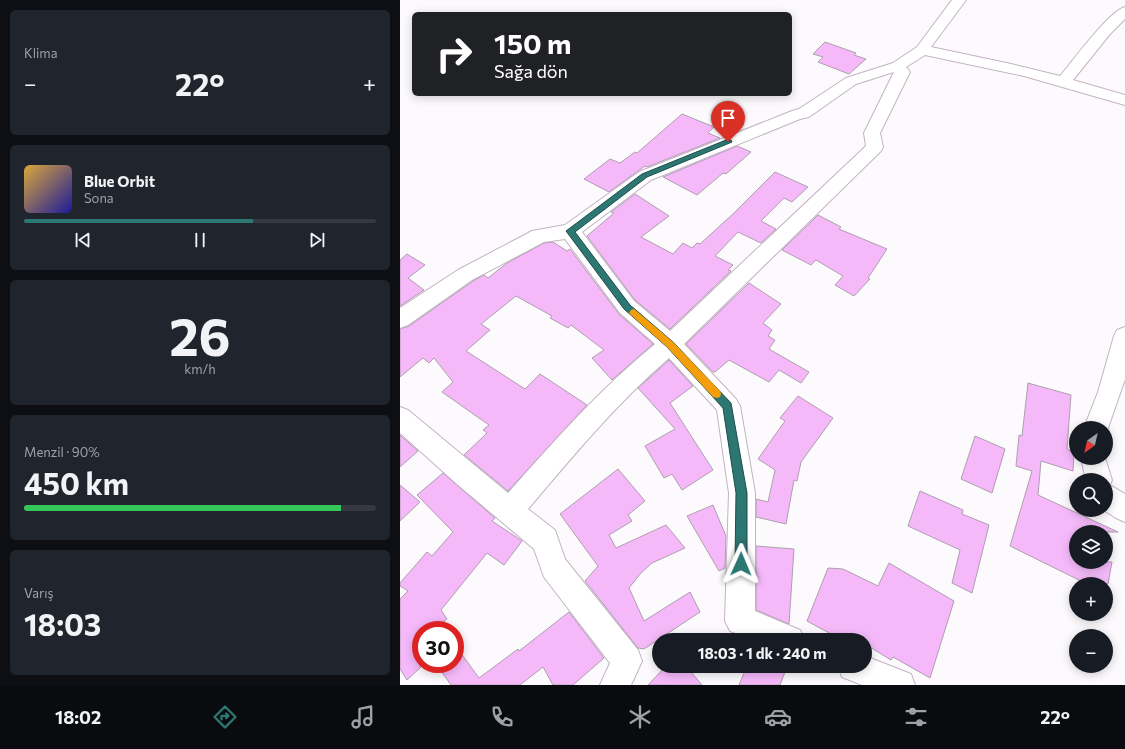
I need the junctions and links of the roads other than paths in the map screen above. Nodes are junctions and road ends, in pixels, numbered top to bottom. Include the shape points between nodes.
1 (959, 0) edge
2 (1125, 11) edge
3 (922, 50) junction
4 (898, 66) junction
5 (1063, 82) junction
6 (1125, 100) edge
7 (570, 231) junction
8 (400, 319) edge
9 (1125, 336) edge
10 (670, 344) junction
11 (400, 418) edge
12 (1099, 421) edge
13 (1113, 501) edge
14 (1125, 509) edge
15 (510, 511) junction
16 (773, 633) edge
17 (870, 673) edge
18 (615, 685) edge
19 (900, 685) edge

1 - 3 street
2 - 5 street
3 - 4 street
3 - 5 street via 986,62
4 - 7 street via 851,81 803,114 645,176
4 - 10 street via 902,72 872,132 875,147
5 - 6 street
7 - 8 street via 539,236 465,275
7 - 10 street via 627,307
9 - 12 street via 1110,392
10 - 15 street via 631,377 585,424
10 - 16 street via 728,406 742,493 740,621
11 - 15 street
13 - 14 street
15 - 18 street via 545,540 554,568 627,661
17 - 19 street

